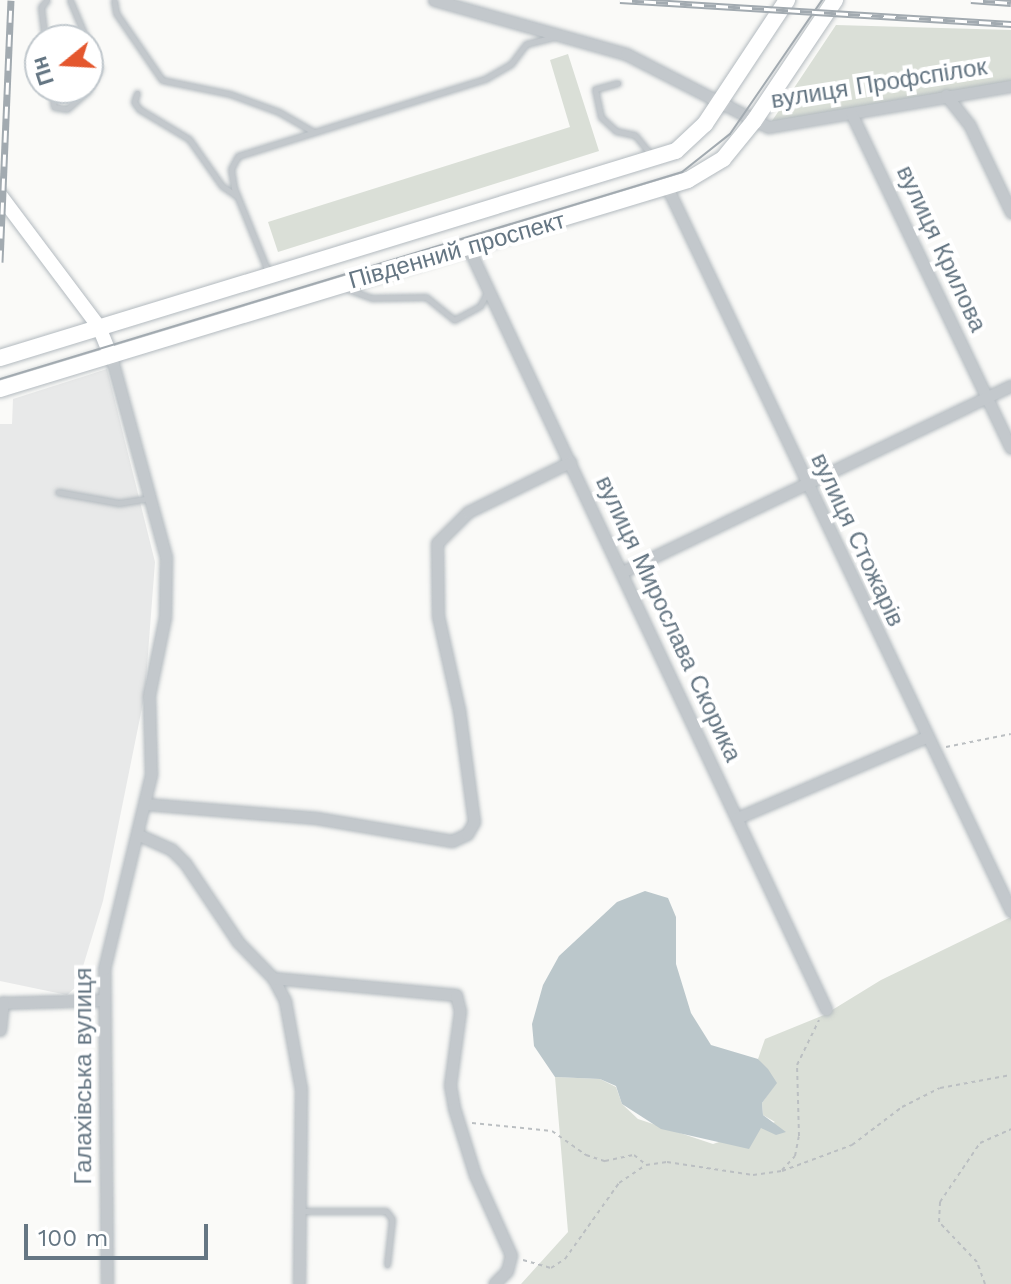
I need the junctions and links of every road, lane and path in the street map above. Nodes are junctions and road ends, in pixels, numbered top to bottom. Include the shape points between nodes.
1 (47, 0) edge
2 (70, 0) edge
3 (114, 0) edge
4 (434, 0) edge
5 (787, 0) edge
6 (835, 0) edge
7 (43, 24) edge
8 (80, 24) edge
9 (559, 35) junction
10 (618, 83) dead end
11 (1011, 86) edge
12 (137, 93) dead end
13 (946, 95) junction
14 (722, 101) junction
15 (54, 104) edge
16 (73, 104) edge
17 (851, 113) junction
18 (754, 121) junction
19 (314, 133) junction
20 (654, 159) junction
21 (667, 187) junction
22 (0, 195) edge
23 (238, 196) junction
24 (1011, 212) edge
25 (469, 249) junction
26 (270, 276) junction
27 (339, 285) junction
28 (488, 290) junction
29 (99, 327) junction
30 (111, 356) junction
31 (0, 358) edge
32 (1011, 386) edge
33 (0, 389) edge
34 (987, 398) junction
35 (1011, 448) edge
36 (570, 462) junction
37 (805, 484) junction
38 (58, 492) dead end
39 (151, 497) junction
40 (622, 572) junction
41 (1011, 734) edge
42 (926, 737) junction
43 (934, 752) junction
44 (145, 804) junction
45 (737, 818) junction
46 (139, 835) junction
47 (1011, 911) edge
48 (273, 978) junction
49 (102, 1000) junction
50 (2, 1003) edge
51 (826, 1009) joint
52 (0, 1030) edge
53 (1011, 1075) edge
54 (457, 1122) junction
55 (1011, 1129) edge
56 (646, 1165) junction
57 (782, 1171) junction
58 (302, 1211) junction
59 (511, 1255) junction
60 (387, 1265) dead end
61 (107, 1284) edge
62 (299, 1284) edge
63 (494, 1284) edge
64 (985, 1284) edge

1 - 7 lane via 41,7
2 - 8 lane
3 - 19 lane via 116,13 162,80 230,94 279,112
4 - 9 street
5 - 14 main road, Південний проспект
6 - 18 main road, Південний проспект
9 - 14 street via 626,54
9 - 19 lane via 526,44 511,64 485,79
10 - 20 lane via 595,89 601,117 616,131 635,135
11 - 13 street, вулиця Профспілок
12 - 23 lane via 134,102 139,109 189,139 222,186
13 - 17 street, вулиця Профспілок
13 - 24 street via 969,124
14 - 18 street
14 - 20 main road, Південний проспект via 690,140
15 - 16 lane via 67,109
17 - 18 street, вулиця Профспілок via 768,127
17 - 34 street, вулиця Крилова
18 - 21 main road, Південний проспект via 723,159
19 - 23 lane via 238,156 231,169
20 - 26 main road, Південний проспект
21 - 25 main road, Південний проспект
21 - 37 street, вулиця Стожарів
22 - 29 main road
23 - 26 lane
25 - 27 main road, Південний проспект
25 - 28 street, вулиця Мирослава Скорика
26 - 29 main road, Південний проспект
27 - 28 lane via 372,298 426,297 454,320 480,306
27 - 30 main road, Південний проспект
28 - 36 street, вулиця Мирослава Скорика
29 - 30 main road
29 - 31 main road, Південний проспект
30 - 33 main road, Південний проспект
30 - 39 street, Галахівська вулиця
32 - 34 street
34 - 35 street, вулиця Крилова
34 - 37 street
36 - 40 street, вулиця Мирослава Скорика
36 - 44 street via 468,512 437,543 438,616 459,710 474,822 467,834 452,841 316,818
37 - 40 street
37 - 42 street, вулиця Стожарів
38 - 39 lane via 119,503
39 - 44 street, Галахівська вулиця via 166,557 165,617 149,695 151,774
40 - 45 street, вулиця Мирослава Скорика
41 - 43 path
42 - 43 street, вулиця Стожарів
42 - 45 street
43 - 47 street, вулиця Стожарів
44 - 46 street, Галахівська вулиця
45 - 51 street, вулиця Мирослава Скорика
46 - 48 street via 171,849 185,863 238,942
46 - 49 street, Галахівська вулиця via 118,897
48 - 54 street via 456,995 460,1011 450,1085
48 - 58 street via 291,1024 301,1089
49 - 50 street
49 - 61 street, Галахівська вулиця
50 - 52 street
51 - 57 path via 810,1031 797,1065 799,1136 795,1156
53 - 57 path via 940,1088 902,1107 852,1145
54 - 56 path via 552,1131 586,1155 605,1161 634,1155
54 - 59 street
55 - 64 path via 980,1143 940,1202 939,1222 977,1262
56 - 57 path via 667,1162 753,1175
56 - 59 path via 619,1183 565,1259 538,1269
58 - 60 lane via 386,1211 392,1219
58 - 62 street
59 - 63 street via 507,1271

